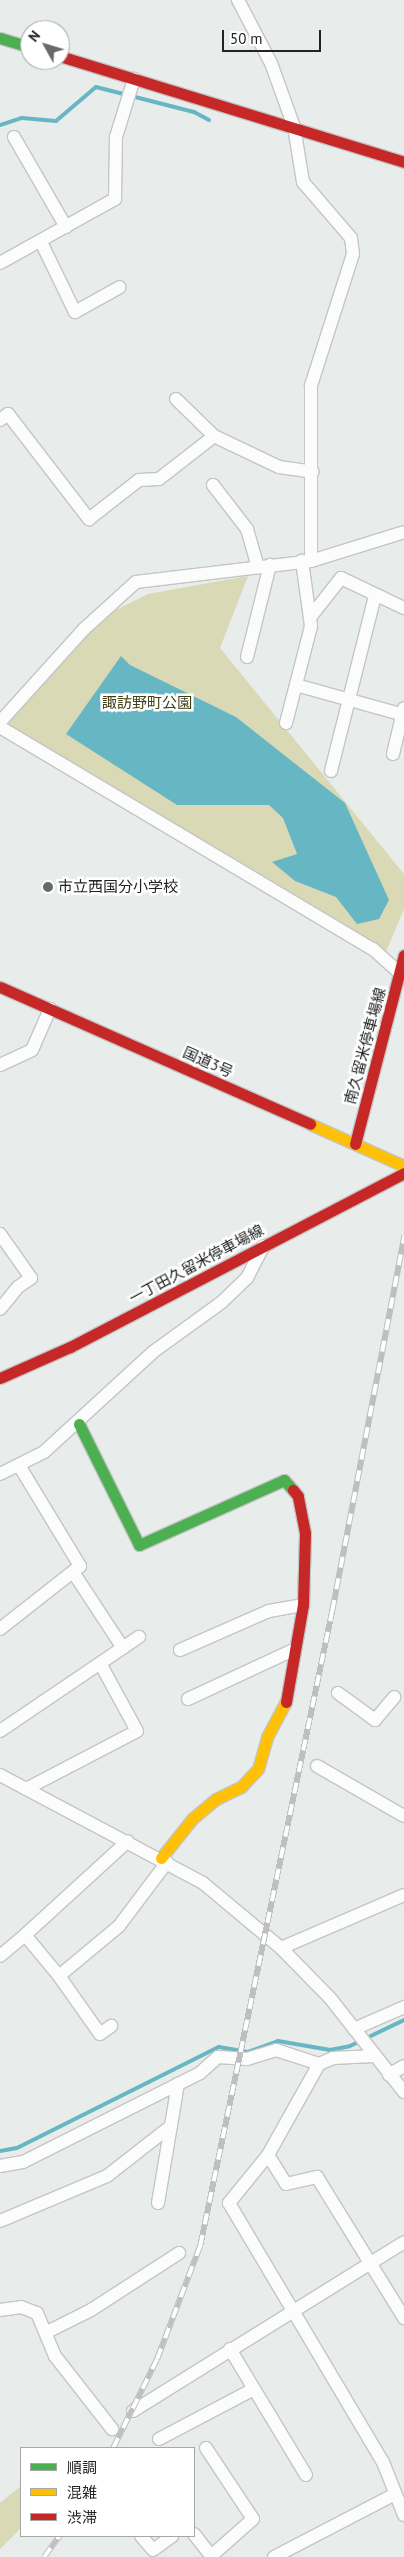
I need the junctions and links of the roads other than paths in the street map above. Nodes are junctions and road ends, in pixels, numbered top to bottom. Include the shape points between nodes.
1 (238, 0) edge
2 (0, 38) edge
3 (20, 44) edge
4 (70, 59) edge
5 (134, 79) junction
6 (294, 127) junction
7 (14, 136) dead end
8 (404, 162) edge
9 (66, 227) junction
10 (41, 242) junction
11 (0, 263) edge
12 (120, 287) dead end
13 (176, 399) dead end
14 (0, 420) edge
15 (214, 436) junction
16 (313, 472) junction
17 (213, 485) dead end
18 (404, 532) edge
19 (307, 561) junction
20 (264, 566) junction
21 (375, 596) junction
22 (404, 608) edge
23 (312, 615) junction
24 (247, 657) dead end
25 (296, 685) junction
26 (349, 700) junction
27 (404, 713) edge
28 (0, 722) edge
29 (286, 723) dead end
30 (0, 727) edge
31 (393, 754) dead end
32 (331, 771) dead end
33 (404, 955) edge
34 (400, 973) junction
35 (0, 987) edge
36 (50, 1009) junction
37 (0, 1065) edge
38 (355, 1144) junction
39 (404, 1166) edge
40 (404, 1173) edge
41 (0, 1234) edge
42 (263, 1246) junction
43 (0, 1309) edge
44 (0, 1378) edge
45 (79, 1424) junction
46 (20, 1467) junction
47 (0, 1474) edge
48 (73, 1572) junction
49 (303, 1605) junction
50 (0, 1629) edge
51 (139, 1637) dead end
52 (123, 1648) junction
53 (295, 1649) junction
54 (180, 1650) dead end
55 (100, 1663) junction
56 (338, 1693) dead end
57 (394, 1697) dead end
58 (188, 1699) dead end
59 (0, 1731) edge
60 (318, 1766) dead end
61 (0, 1775) edge
62 (26, 1789) junction
63 (404, 1816) edge
64 (128, 1841) junction
65 (164, 1860) junction
66 (404, 1895) edge
67 (26, 1935) junction
68 (281, 1948) junction
69 (0, 1956) edge
70 (59, 1976) junction
71 (404, 2007) edge
72 (111, 2026) dead end
73 (354, 2029) junction
74 (374, 2056) junction
75 (319, 2064) junction
76 (404, 2066) edge
77 (389, 2076) junction
78 (178, 2084) junction
79 (404, 2092) edge
80 (171, 2126) junction
81 (268, 2155) junction
82 (0, 2166) edge
83 (158, 2203) dead end
84 (0, 2221) edge
85 (404, 2242) edge
86 (179, 2253) dead end
87 (371, 2263) junction
88 (0, 2310) edge
89 (294, 2311) junction
90 (404, 2318) edge
91 (47, 2332) junction
92 (230, 2349) junction
93 (254, 2389) junction
94 (133, 2411) dead end
95 (112, 2429) dead end
96 (160, 2439) dead end
97 (206, 2448) dead end
98 (306, 2474) dead end
99 (396, 2494) junction
100 (404, 2515) edge
101 (195, 2535) edge
102 (142, 2537) edge
103 (171, 2537) edge
104 (211, 2557) edge
105 (274, 2557) edge

1 - 6 street via 271,63
2 - 3 main road
4 - 5 main road
5 - 6 main road
5 - 9 street via 116,137 115,199
6 - 8 main road
6 - 16 street via 303,182 351,238 353,254 311,386
7 - 9 street
9 - 10 street
10 - 11 street
10 - 12 street via 75,312
13 - 15 street
14 - 15 street via 8,414 89,519 139,480 159,479
15 - 16 street via 279,467
16 - 19 street
17 - 20 street via 247,529
18 - 19 street
19 - 20 street
19 - 23 street
20 - 24 street
20 - 28 street via 136,582 84,629
21 - 22 street
21 - 23 street via 341,578
21 - 26 street
23 - 25 street
25 - 26 street
25 - 29 street
26 - 27 street
26 - 32 street
27 - 31 street
30 - 34 street via 373,949
33 - 34 main road, 南久留米停車場線
34 - 38 main road, 南久留米停車場線
35 - 36 main road, 国道3号
36 - 37 street via 32,1050
36 - 38 main road, 国道3号
38 - 39 main road, 国道3号
40 - 42 main road, 一丁田久留米停車場線
41 - 43 street via 31,1278 18,1287
42 - 44 main road, 一丁田久留米停車場線 via 70,1347
42 - 45 street via 247,1278 222,1302 153,1352
45 - 46 street
45 - 49 main road via 139,1545 284,1480 298,1496 305,1533
46 - 47 street
46 - 48 street via 80,1566
48 - 50 street
48 - 52 street
49 - 53 main road
49 - 54 street via 268,1611
51 - 52 street
52 - 55 street
53 - 58 street
53 - 65 main road via 286,1703 267,1737 258,1769 241,1787 216,1799 192,1819
55 - 59 street
55 - 62 street via 137,1731
56 - 57 street via 375,1720
60 - 63 street
61 - 62 street
62 - 64 street
64 - 65 street
64 - 67 street
65 - 68 street via 203,1883
65 - 70 street via 119,1926
66 - 68 street
67 - 69 street
67 - 70 street
68 - 73 street via 330,1998
70 - 72 street via 100,2034
71 - 73 street
73 - 74 street
74 - 75 street via 333,2058
74 - 77 street
75 - 78 street via 276,2050 247,2060 226,2055
75 - 81 street
76 - 77 street
77 - 79 street
78 - 80 street
78 - 82 street via 24,2162
80 - 83 street
80 - 84 street via 107,2176
81 - 87 street via 286,2184 317,2177
81 - 89 street via 229,2203
85 - 87 street
86 - 91 street via 91,2310
87 - 89 street
87 - 90 street
88 - 91 street via 21,2307 37,2313
89 - 92 street
89 - 99 street via 383,2462
91 - 95 street via 55,2356
92 - 93 street
92 - 94 street
93 - 96 street
93 - 98 street
97 - 104 street via 253,2519
99 - 100 street
99 - 105 street
101 - 104 street
102 - 103 street via 153,2550

